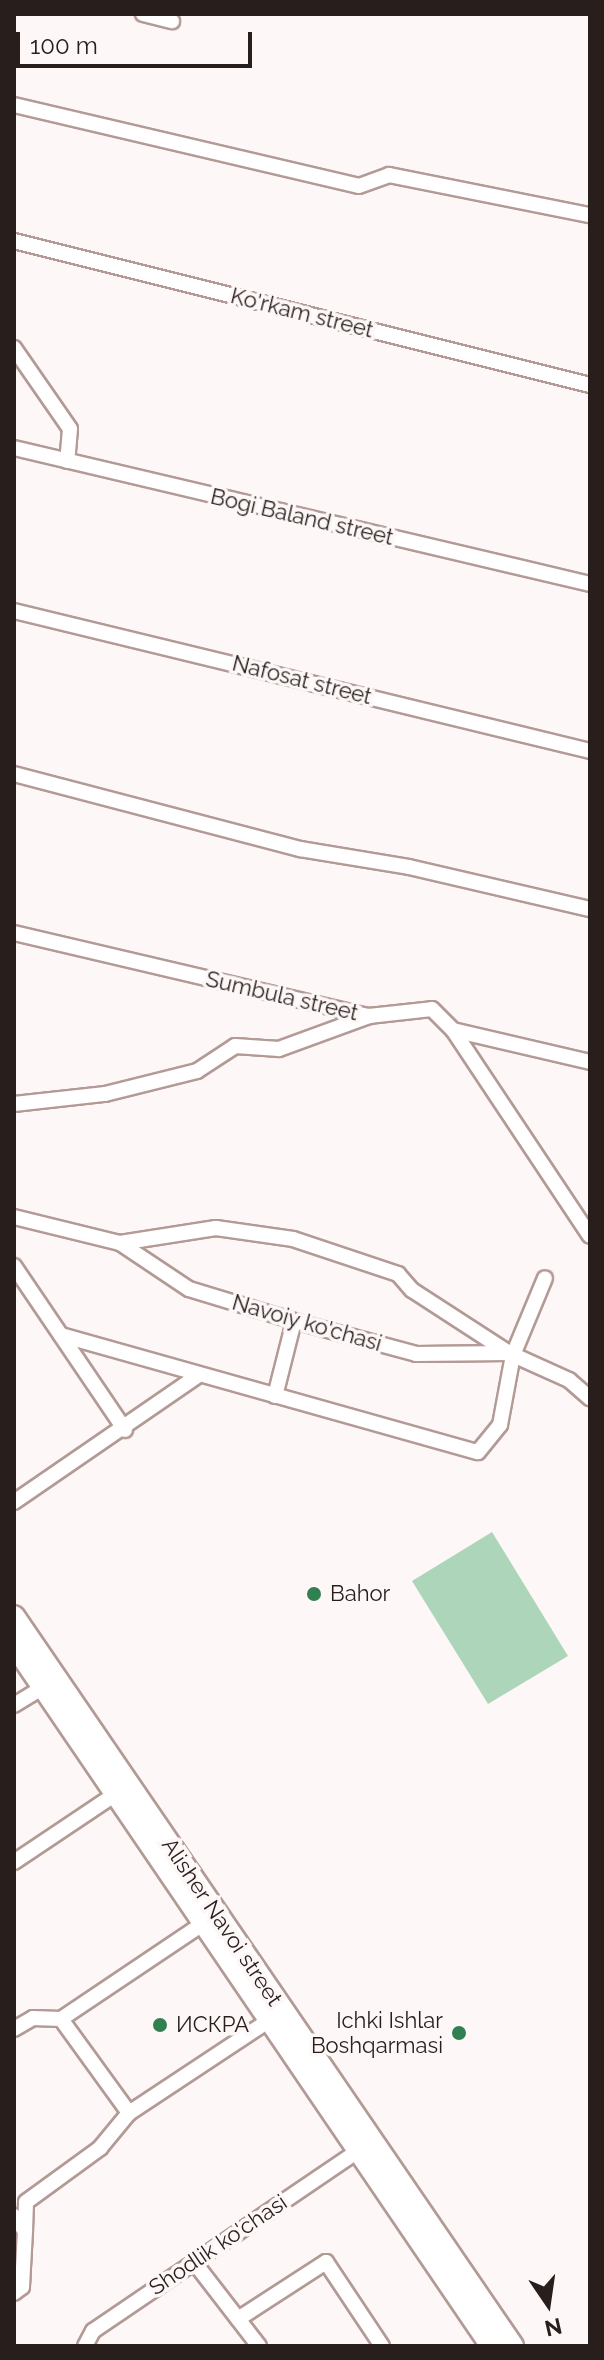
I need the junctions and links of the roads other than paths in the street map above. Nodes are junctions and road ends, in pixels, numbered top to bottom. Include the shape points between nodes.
1 (143, 14) edge
2 (172, 21) dead end
3 (14, 105) edge
4 (590, 215) edge
5 (14, 241) edge
6 (14, 348) edge
7 (590, 385) edge
8 (14, 448) edge
9 (67, 461) junction
10 (590, 584) edge
11 (14, 611) edge
12 (590, 751) edge
13 (14, 774) edge
14 (590, 909) edge
15 (14, 933) edge
16 (369, 1016) junction
17 (453, 1030) junction
18 (590, 1062) edge
19 (14, 1104) edge
20 (14, 1217) edge
21 (590, 1236) edge
22 (120, 1243) junction
23 (14, 1266) edge
24 (545, 1278) dead end
25 (294, 1321) junction
26 (61, 1335) junction
27 (511, 1354) junction
28 (197, 1376) junction
29 (275, 1396) junction
30 (590, 1398) edge
31 (125, 1430) junction
32 (14, 1502) edge
33 (14, 1616) edge
34 (14, 1645) edge
35 (50, 1683) junction
36 (14, 1705) edge
37 (123, 1789) junction
38 (14, 1862) edge
39 (204, 1923) junction
40 (61, 2019) junction
41 (271, 2019) junction
42 (14, 2029) edge
43 (129, 2113) junction
44 (359, 2150) junction
45 (14, 2216) edge
46 (25, 2231) junction
47 (194, 2262) junction
48 (18, 2290) edge
49 (238, 2319) junction
50 (85, 2346) edge
51 (259, 2346) edge
52 (382, 2346) edge
53 (491, 2346) edge
54 (513, 2346) edge

1 - 2 street
3 - 4 street via 359,186 389,175
5 - 7 street, Ko'rkam street
6 - 9 street via 70,429
8 - 9 street, Bogi Baland street
9 - 10 street, Bogi Baland street
11 - 12 street, Nafosat street
13 - 14 street via 300,849 409,867
15 - 16 street, Sumbula street
16 - 17 street, Sumbula street via 432,1009
16 - 19 street via 279,1049 235,1046 197,1071 105,1094
17 - 18 street, Sumbula street
17 - 21 street
20 - 22 street
22 - 25 street, Navoiy ko'chasi via 189,1289
22 - 27 street via 216,1228 293,1239 398,1274 412,1290
23 - 26 street
24 - 27 street
25 - 27 street, Navoiy ko'chasi via 416,1354
25 - 29 street
26 - 28 street
26 - 31 street
27 - 29 street via 500,1425 478,1452
27 - 30 street via 569,1380
28 - 29 street
28 - 31 street
31 - 32 street
33 - 35 main road, Alisher Navoi street
34 - 35 main road, Alisher Navoi street
35 - 36 street
35 - 37 main road, Alisher Navoi street
37 - 38 street
37 - 39 main road, Alisher Navoi street
37 - 54 main road, Alisher Navoi street
39 - 40 street
39 - 41 main road, Alisher Navoi street
40 - 42 street via 33,2018
40 - 43 street
41 - 43 street
41 - 44 main road, Alisher Navoi street
43 - 46 street via 100,2148 26,2202
44 - 47 street, Shodlik ko'chasi
44 - 53 main road, Alisher Navoi street
45 - 46 street
46 - 48 street
47 - 49 street
47 - 50 street, Shodlik ko'chasi via 93,2331
49 - 51 street
49 - 52 street via 326,2262

